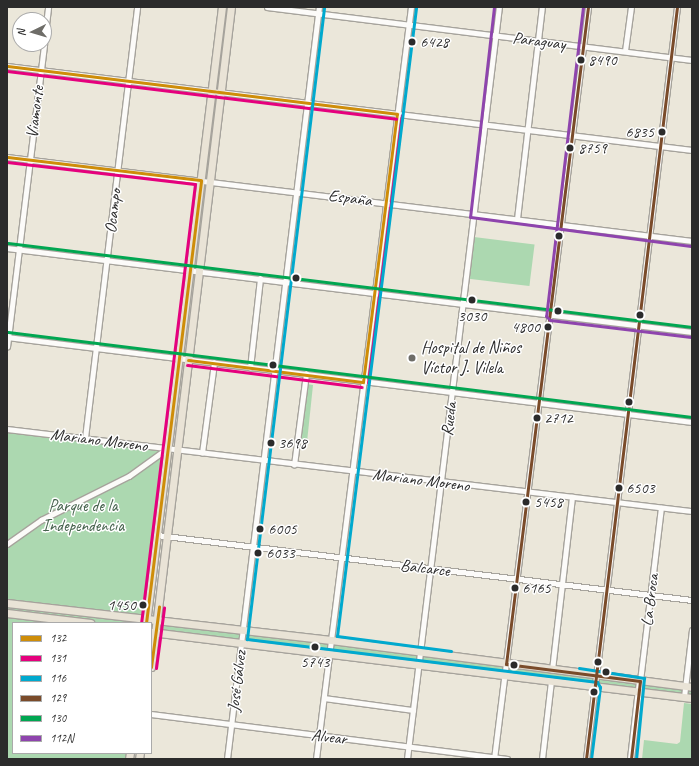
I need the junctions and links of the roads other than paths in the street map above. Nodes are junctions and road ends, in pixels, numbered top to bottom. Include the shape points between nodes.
1 (138, 7) edge
2 (222, 7) edge
3 (231, 7) edge
4 (267, 7) edge
5 (319, 7) edge
6 (411, 7) edge
7 (499, 7) edge
8 (542, 7) edge
9 (588, 7) edge
10 (631, 7) edge
11 (677, 7) edge
12 (318, 14) junction
13 (409, 25) junction
14 (496, 35) junction
15 (538, 40) junction
16 (583, 46) junction
17 (626, 51) junction
18 (43, 52) edge
19 (671, 57) junction
20 (692, 60) edge
21 (7, 66) edge
22 (41, 70) junction
23 (128, 80) junction
24 (211, 91) junction
25 (220, 92) junction
26 (308, 103) junction
27 (397, 114) junction
28 (485, 124) junction
29 (528, 130) junction
30 (573, 135) junction
31 (661, 146) junction
32 (692, 150) edge
33 (7, 157) edge
34 (30, 159) junction
35 (118, 170) junction
36 (200, 180) junction
37 (209, 181) junction
38 (297, 192) junction
39 (385, 203) junction
40 (474, 214) junction
41 (517, 219) junction
42 (562, 224) junction
43 (650, 235) junction
44 (692, 241) edge
45 (7, 248) edge
46 (19, 250) junction
47 (106, 261) junction
48 (190, 271) junction
49 (198, 272) junction
50 (260, 279) junction
51 (286, 282) junction
52 (374, 293) junction
53 (463, 304) junction
54 (551, 315) junction
55 (639, 326) junction
56 (692, 332) edge
57 (8, 338) edge
58 (7, 347) edge
59 (96, 348) junction
60 (179, 359) junction
61 (188, 360) junction
62 (214, 363) junction
63 (250, 368) junction
64 (275, 371) junction
65 (306, 374) junction
66 (363, 382) junction
67 (452, 393) junction
68 (540, 403) junction
69 (628, 414) junction
70 (692, 422) edge
71 (7, 429) edge
72 (85, 438) junction
73 (168, 448) junction
74 (177, 450) junction
75 (202, 453) junction
76 (264, 461) junction
77 (294, 465) junction
78 (352, 472) junction
79 (441, 482) junction
80 (528, 492) junction
81 (572, 497) junction
82 (618, 502) junction
83 (661, 508) junction
84 (692, 511) edge
85 (157, 535) junction
86 (167, 536) junction
87 (7, 544) edge
88 (253, 547) junction
89 (341, 557) junction
90 (431, 568) junction
91 (517, 579) junction
92 (562, 584) junction
93 (607, 590) junction
94 (651, 595) junction
95 (692, 600) edge
96 (7, 603) edge
97 (7, 613) edge
98 (82, 622) edge
99 (146, 622) edge
100 (157, 622) junction
101 (692, 630) edge
102 (243, 631) junction
103 (153, 632) edge
104 (331, 640) junction
105 (241, 643) junction
106 (152, 650) edge
107 (420, 652) junction
108 (330, 654) junction
109 (506, 664) junction
110 (419, 666) junction
111 (552, 670) junction
112 (597, 675) junction
113 (504, 676) junction
114 (550, 681) junction
115 (640, 681) junction
116 (689, 686) edge
117 (595, 687) junction
118 (639, 692) junction
119 (684, 697) junction
120 (324, 698) junction
121 (692, 698) edge
122 (413, 710) junction
123 (152, 714) edge
124 (231, 724) junction
125 (319, 736) junction
126 (408, 747) junction
127 (494, 758) edge
128 (227, 759) edge
129 (316, 759) edge
130 (407, 759) edge
131 (506, 759) edge
132 (542, 759) edge
133 (586, 759) edge
134 (631, 759) edge

1 - 23 street, Ocampo
2 - 24 main road
3 - 25 main road
4 - 12 street, Paraguay
5 - 12 street, José Gálvez
6 - 13 street
7 - 14 street, Rueda
8 - 15 street
9 - 16 street
10 - 17 street
11 - 19 street
12 - 13 street, Paraguay
12 - 26 street, José Gálvez
13 - 14 street, Paraguay
13 - 27 street
14 - 15 street, Paraguay
14 - 28 street, Rueda
15 - 16 street, Paraguay
15 - 29 street
16 - 17 street, Paraguay
16 - 30 street
17 - 19 street, Paraguay
18 - 22 street, Viamonte
19 - 20 street, Paraguay
19 - 31 street
21 - 22 street
22 - 23 street
22 - 34 street, Viamonte
23 - 24 street
23 - 35 street, Ocampo
24 - 25 street
24 - 36 main road
25 - 26 street
25 - 37 main road
26 - 27 street
26 - 38 street, José Gálvez
27 - 28 street
27 - 39 street
28 - 29 street
28 - 40 street, Rueda
29 - 30 street
29 - 41 street
30 - 31 street
30 - 42 street
31 - 32 street
31 - 43 street
33 - 34 street, España
34 - 35 street, España
34 - 46 street, Viamonte
35 - 36 street, España
35 - 47 street, Ocampo
36 - 37 street, España
36 - 48 main road
37 - 38 street, España
37 - 49 main road
38 - 39 street, España
38 - 51 street, José Gálvez
39 - 40 street, España
39 - 52 street
40 - 41 street, España
40 - 53 street, Rueda
41 - 42 street, España
42 - 43 street, España
42 - 54 street
43 - 44 street, España
43 - 55 street
45 - 46 street
46 - 47 street
46 - 57 street, Viamonte
47 - 48 street
47 - 59 street, Ocampo
48 - 49 street
48 - 60 main road
49 - 50 street
49 - 61 main road
50 - 51 street
50 - 63 street
51 - 52 street
51 - 64 street, José Gálvez
52 - 53 street
52 - 66 street
53 - 54 street
53 - 67 street, Rueda
54 - 55 street
54 - 68 street
55 - 56 street
55 - 69 street
57 - 58 street, Viamonte
57 - 59 street
59 - 60 street
59 - 72 street, Ocampo
60 - 61 street
60 - 73 main road
61 - 62 street
61 - 74 main road
62 - 63 street
62 - 75 street
63 - 64 street
64 - 65 street
64 - 76 street, José Gálvez
65 - 66 street
65 - 77 street
66 - 67 street
66 - 78 street
67 - 68 street
67 - 79 street, Rueda
68 - 69 street
68 - 80 street
69 - 70 street
69 - 82 street
71 - 72 street, Mariano Moreno
72 - 73 street, Mariano Moreno
73 - 74 street, Mariano Moreno
73 - 85 main road
73 - 87 street via 129,476 41,520
74 - 75 street, Mariano Moreno
74 - 86 main road
75 - 76 street, Mariano Moreno
76 - 77 street, Mariano Moreno
76 - 88 street, José Gálvez
77 - 78 street, Mariano Moreno
78 - 79 street, Mariano Moreno
78 - 89 street
79 - 80 street, Mariano Moreno
79 - 90 street, Rueda
80 - 81 street, Mariano Moreno
80 - 91 street
81 - 82 street, Mariano Moreno
81 - 92 street
82 - 83 street, Mariano Moreno
82 - 93 street
83 - 84 street, Mariano Moreno
83 - 94 street, La Broca
85 - 86 street, Balcarce
85 - 99 main road
86 - 88 street, Balcarce
86 - 100 main road
88 - 89 street, Balcarce
88 - 102 street, José Gálvez
89 - 90 street, Balcarce
89 - 104 street
90 - 91 street, Balcarce
90 - 107 street, Rueda
91 - 92 street, Balcarce
91 - 109 street
92 - 93 street, Balcarce
92 - 111 street
93 - 94 street, Balcarce
93 - 112 street
94 - 95 street, Balcarce
94 - 115 street, La Broca
96 - 99 main road
97 - 98 main road
99 - 100 main road
100 - 102 main road
100 - 103 main road
101 - 116 street
102 - 104 main road
102 - 105 street, José Gálvez
103 - 105 main road
103 - 106 main road
104 - 107 main road
104 - 108 street
105 - 108 main road
105 - 124 street, José Gálvez
107 - 109 main road
107 - 110 street, Rueda
108 - 110 main road
108 - 120 street
109 - 111 main road
109 - 113 street
110 - 113 main road
110 - 122 street, Rueda
111 - 112 main road
112 - 115 main road
112 - 117 street
113 - 114 main road
113 - 127 street
114 - 117 main road
114 - 132 street
115 - 116 main road
115 - 118 street, La Broca
116 - 119 street
117 - 118 main road
117 - 133 street
118 - 119 main road
118 - 134 street, La Broca
119 - 121 main road
120 - 122 street
120 - 125 street
122 - 126 street, Rueda
123 - 124 street, Alvear
124 - 125 street, Alvear
124 - 128 street, José Gálvez
125 - 126 street, Alvear
125 - 129 street
126 - 127 street, Alvear
126 - 130 street, Rueda
127 - 131 street, Alvear

